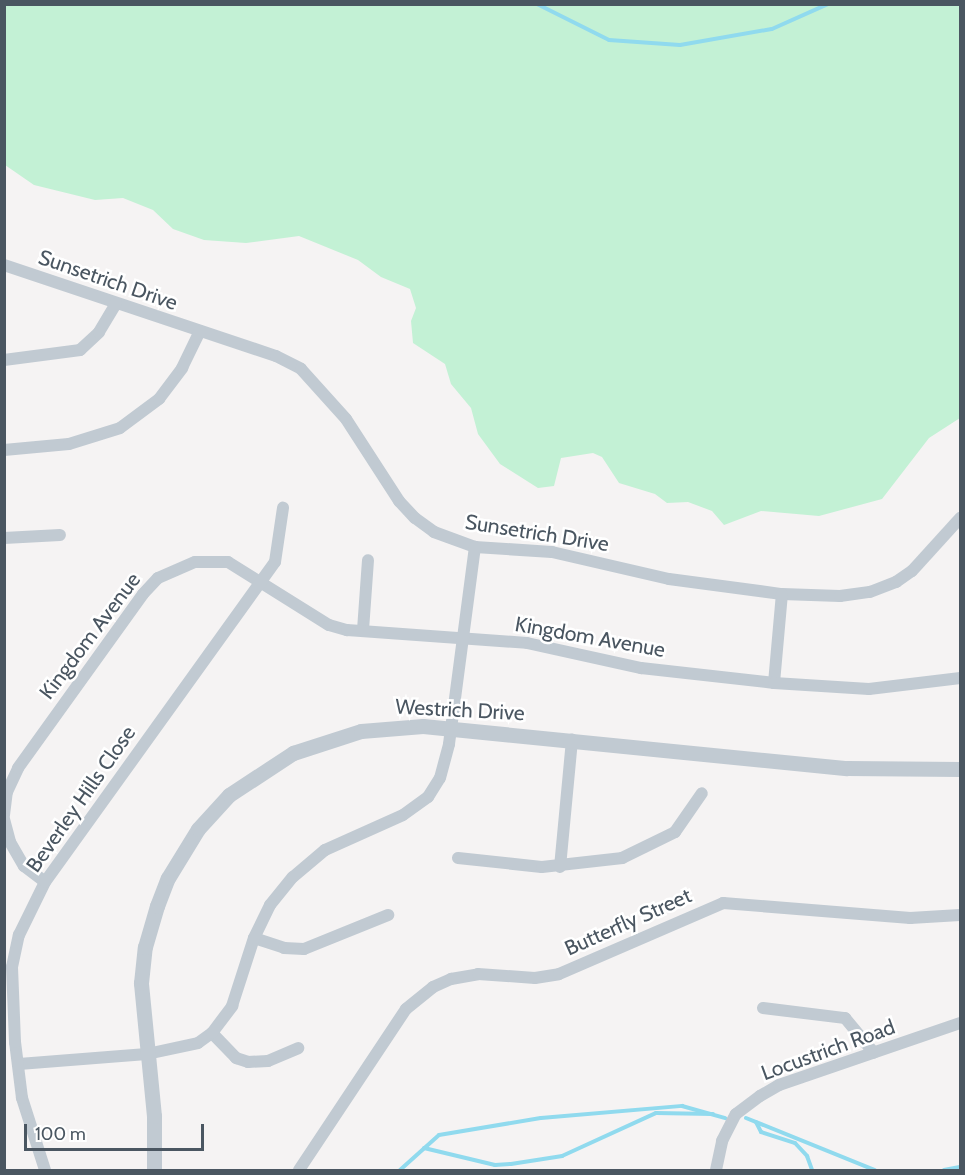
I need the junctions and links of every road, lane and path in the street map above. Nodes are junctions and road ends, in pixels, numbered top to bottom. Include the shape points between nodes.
1 (4, 265) edge
2 (116, 304) junction
3 (200, 332) junction
4 (4, 360) edge
5 (4, 450) edge
6 (283, 508) dead end
7 (960, 518) edge
8 (60, 535) dead end
9 (4, 538) edge
10 (475, 547) junction
11 (368, 560) dead end
12 (260, 582) junction
13 (782, 594) junction
14 (363, 630) junction
15 (462, 639) junction
16 (960, 678) edge
17 (774, 683) junction
18 (451, 726) junction
19 (572, 740) junction
20 (960, 769) edge
21 (702, 793) dead end
22 (4, 817) edge
23 (458, 858) dead end
24 (560, 867) junction
25 (45, 882) junction
26 (388, 915) dead end
27 (960, 915) edge
28 (254, 938) junction
29 (764, 1008) dead end
30 (960, 1023) edge
31 (212, 1033) junction
32 (298, 1047) dead end
33 (874, 1053) junction
34 (147, 1054) junction
35 (19, 1064) junction
36 (45, 1170) edge
37 (154, 1170) edge
38 (299, 1170) edge
39 (716, 1170) edge

1 - 2 street, Sunsetrich Drive
2 - 3 street, Sunsetrich Drive
2 - 4 street via 99,332 80,350
3 - 5 street via 176,377 159,399 120,428 69,444
3 - 10 street, Sunsetrich Drive via 276,356 301,369 346,419 399,501 415,518 434,532
6 - 12 street via 276,562
7 - 13 street, Sunsetrich Drive via 912,571 881,589 840,596
8 - 9 street
10 - 13 street, Sunsetrich Drive via 552,552 669,579
10 - 15 street
11 - 14 street
12 - 14 street, Kingdom Avenue via 328,625
12 - 22 street, Kingdom Avenue via 228,562 212,561 176,568 158,578 18,768 7,792
12 - 25 street, Beverley Hills Close
13 - 17 street
14 - 15 street, Kingdom Avenue
15 - 17 street, Kingdom Avenue via 527,643 641,668
15 - 18 street
16 - 17 street, Kingdom Avenue via 904,688 869,689
18 - 19 street, Westrich Drive
18 - 28 street via 440,778 428,797 402,815 325,850 308,862 270,905
18 - 34 street, Westrich Drive via 382,727 336,737 293,753 229,795 182,851 168,878 146,947 141,983
19 - 20 street, Westrich Drive via 847,768
19 - 24 street
21 - 24 street via 675,832 640,851
22 - 25 street, Kingdom Avenue via 10,842 24,866
23 - 24 street
25 - 35 street, Beverley Hills Close via 26,915 12,967
26 - 28 street via 303,949
27 - 38 street, Butterfly Street via 910,918 723,903 559,974 535,978 478,974 451,979 433,987 406,1010
28 - 31 street via 232,1006
29 - 33 street via 845,1018
30 - 33 street, Locustrich Road
31 - 32 street via 236,1058 248,1062 268,1061
31 - 34 street via 185,1048
33 - 39 street, Locustrich Road via 779,1086 748,1103 736,1114 722,1141
34 - 35 street
34 - 37 street, Westrich Drive via 154,1116
35 - 36 street, Beverley Hills Close via 22,1098

